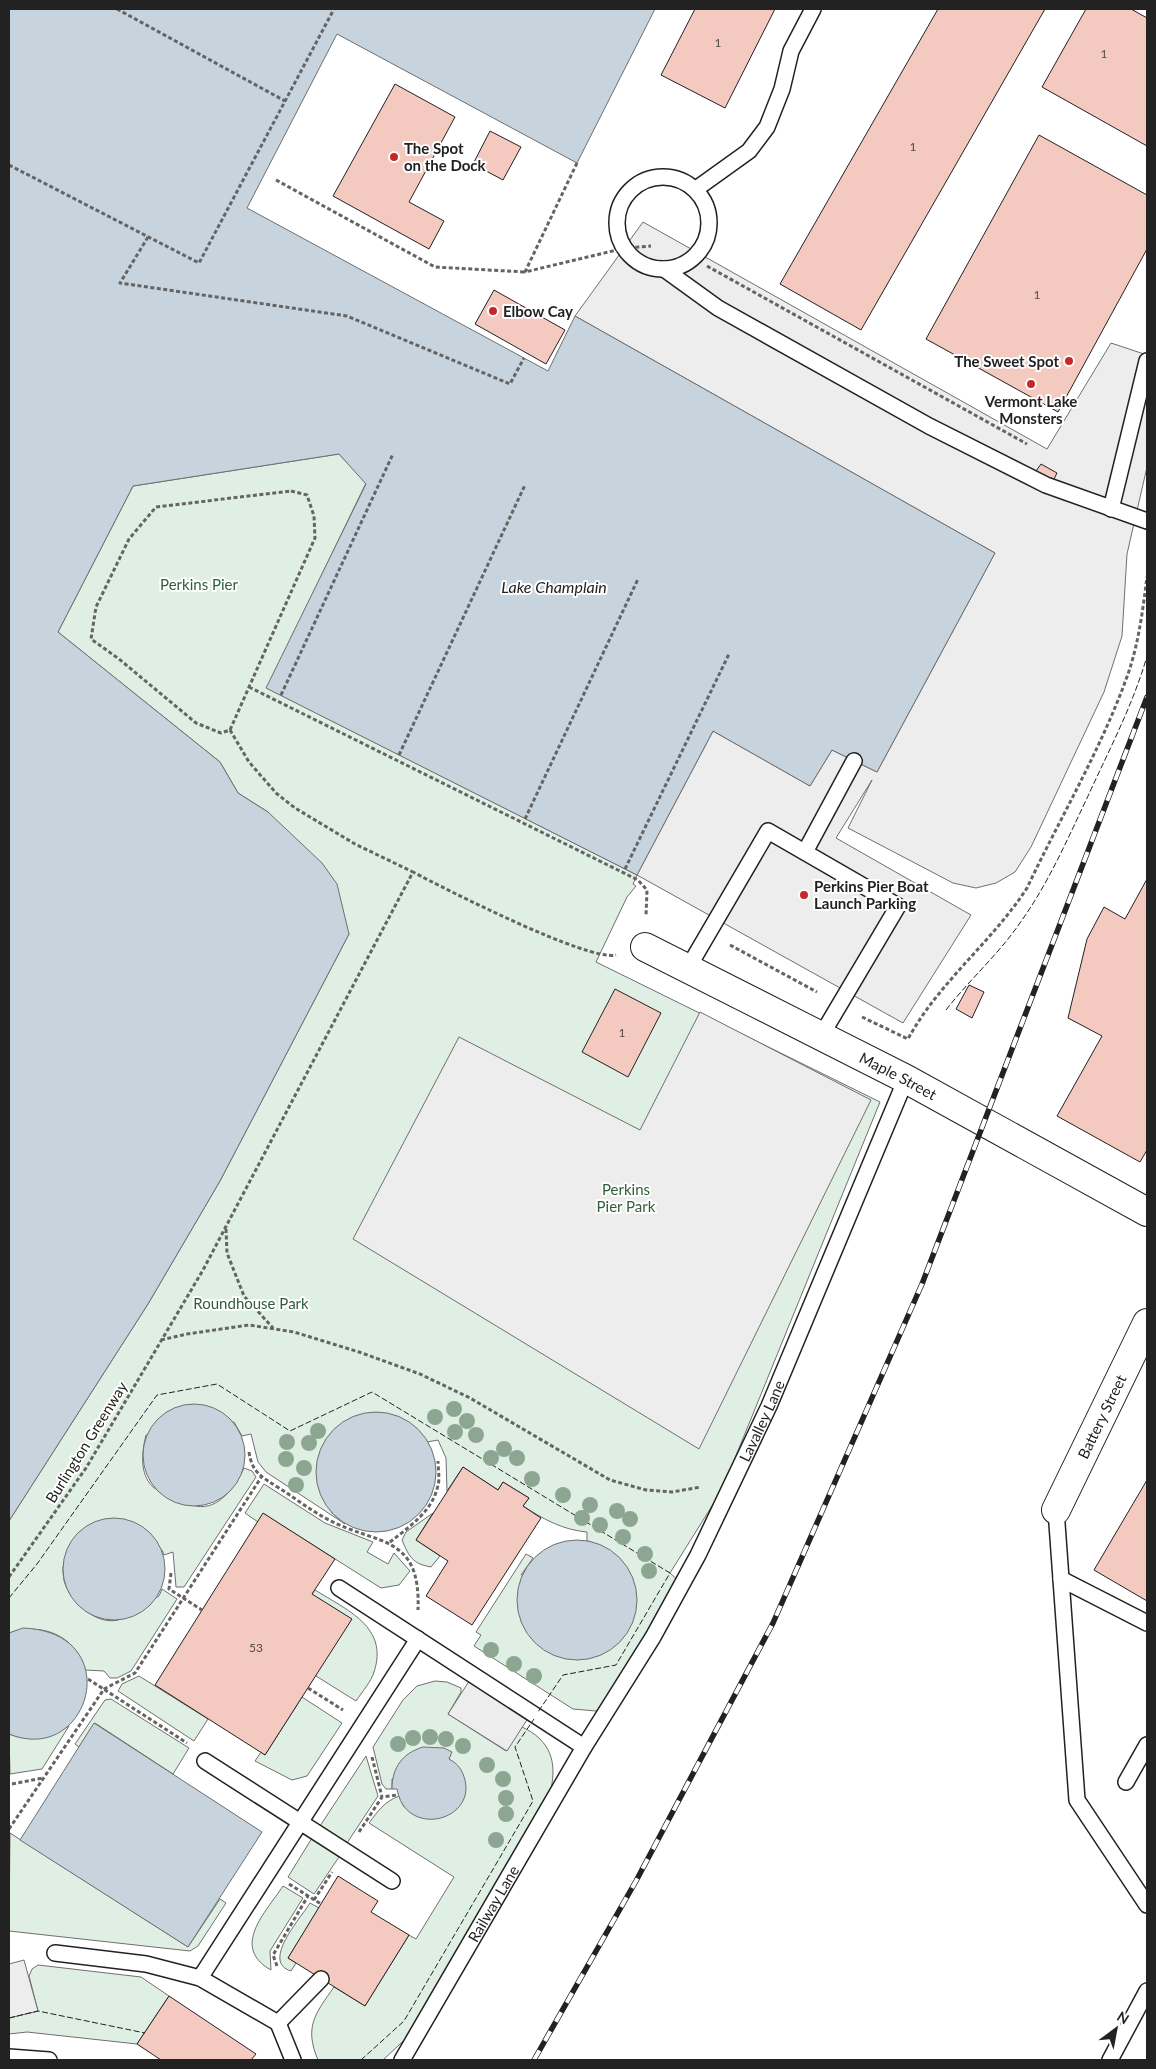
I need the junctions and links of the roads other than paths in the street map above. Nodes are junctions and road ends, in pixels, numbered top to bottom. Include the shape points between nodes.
1 (813, 9) edge
2 (696, 189) junction
3 (664, 269) junction
4 (1147, 361) edge
5 (1111, 509) junction
6 (1147, 521) edge
7 (854, 761) dead end
8 (805, 852) junction
9 (645, 947) road end
10 (688, 968) junction
11 (821, 1036) junction
12 (906, 1078) junction
13 (1147, 1212) edge
14 (1147, 1323) edge
15 (1056, 1510) joint
16 (1062, 1579) junction
17 (339, 1588) dead end
18 (1147, 1623) edge
19 (418, 1639) junction
20 (1147, 1745) edge
21 (584, 1747) junction
22 (205, 1761) road end
23 (1126, 1782) dead end
24 (299, 1822) junction
25 (392, 1881) dead end
26 (1147, 1905) edge
27 (55, 1953) dead end
28 (200, 1978) junction
29 (322, 1979) dead end
30 (1147, 1990) edge
31 (278, 2023) junction
32 (9, 2057) edge
33 (49, 2060) edge
34 (293, 2060) edge
35 (402, 2060) edge
36 (1110, 2060) edge

1 - 2 lane via 791,50 782,89 767,127 748,151
2 - 3 lane via 705,202 709,232 693,258 680,266
2 - 3 lane via 683,180 655,177 631,188 618,211 619,236 625,248 635,260 649,267
3 - 5 lane via 718,308 929,426 1046,485
4 - 5 lane
5 - 6 lane
7 - 8 lane
8 - 10 lane via 768,831
8 - 11 lane via 898,906
9 - 10 street, Maple Street
10 - 11 street, Maple Street
11 - 12 street, Maple Street
12 - 13 street, Maple Street
12 - 21 lane, Lavalley Lane via 768,1406 698,1556 653,1637
14 - 15 street, Battery Street
15 - 16 lane
16 - 18 lane
16 - 26 lane via 1077,1800
17 - 19 lane
19 - 21 lane
19 - 24 lane
20 - 23 lane
21 - 35 lane, Railway Lane
22 - 24 lane
24 - 25 lane
24 - 28 lane
27 - 28 lane via 146,1964
28 - 31 lane
29 - 31 lane
30 - 36 lane
31 - 34 lane
32 - 33 lane

